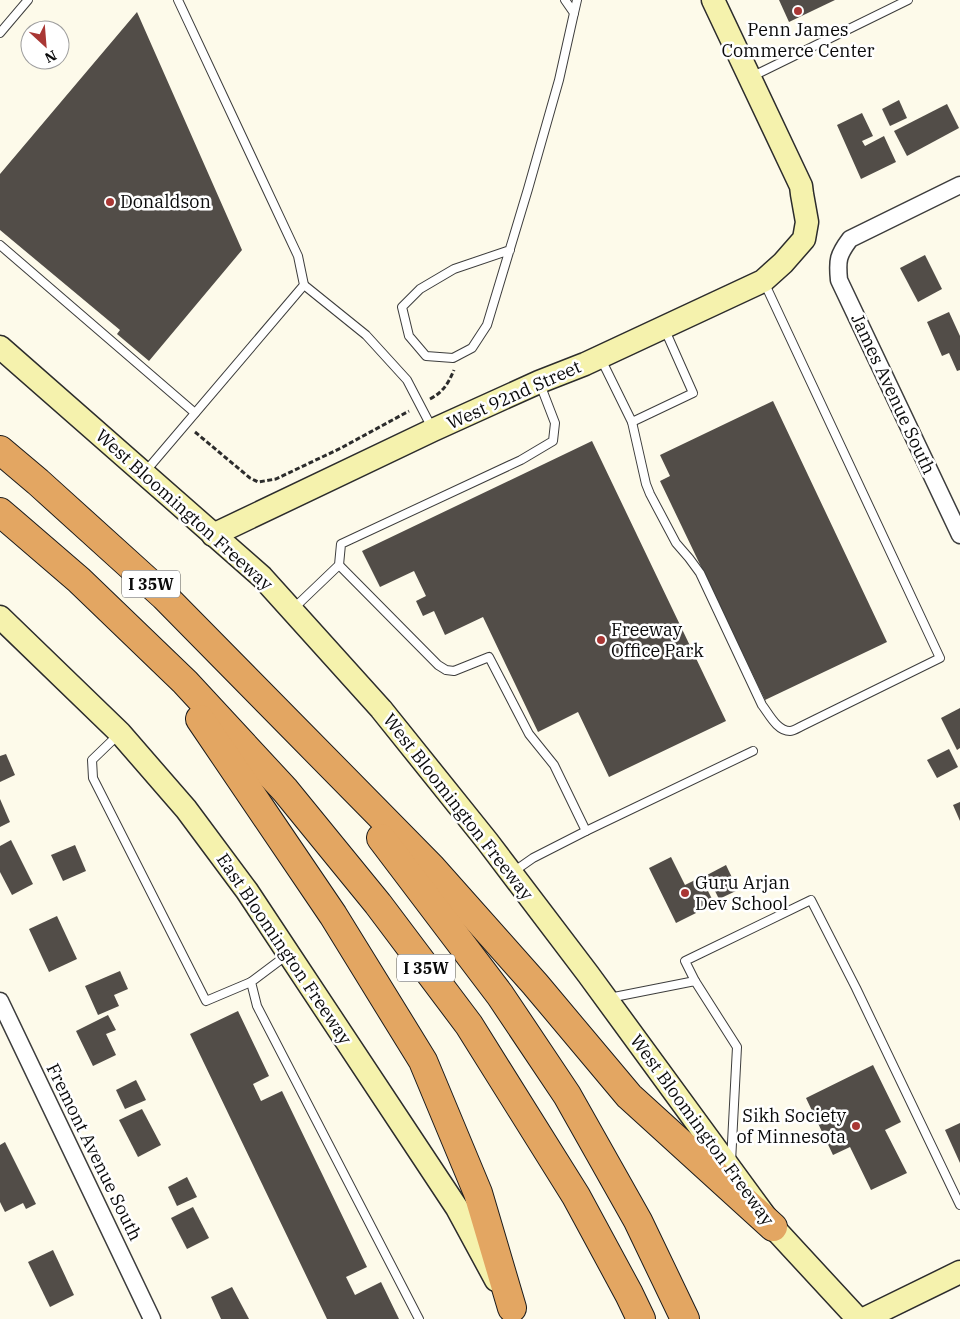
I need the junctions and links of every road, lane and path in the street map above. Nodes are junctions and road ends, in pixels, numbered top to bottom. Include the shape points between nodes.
1 (28, 0) edge
2 (178, 0) edge
3 (565, 0) edge
4 (577, 0) edge
5 (713, 0) edge
6 (908, 0) edge
7 (574, 13) junction
8 (0, 33) edge
9 (750, 77) junction
10 (960, 185) edge
11 (0, 245) edge
12 (510, 250) junction
13 (763, 281) junction
14 (304, 285) junction
15 (664, 328) junction
16 (0, 347) edge
17 (600, 357) junction
18 (539, 382) junction
19 (195, 413) junction
20 (632, 422) junction
21 (433, 430) junction
22 (0, 450) edge
23 (144, 473) junction
24 (0, 512) edge
25 (214, 535) junction
26 (960, 535) edge
27 (339, 565) junction
28 (291, 610) junction
29 (0, 617) edge
30 (158, 655) junction
31 (293, 728) junction
32 (120, 733) junction
33 (753, 751) dead end
34 (586, 831) junction
35 (511, 873) junction
36 (289, 954) junction
37 (695, 981) junction
38 (251, 982) junction
39 (606, 998) junction
40 (0, 1002) edge
41 (731, 1169) junction
42 (960, 1204) edge
43 (774, 1227) junction
44 (960, 1272) edge
45 (515, 1314) edge
46 (152, 1319) edge
47 (419, 1319) edge
48 (641, 1319) edge
49 (685, 1319) edge
50 (858, 1319) edge
51 (864, 1319) edge

1 - 8 lane
2 - 14 lane via 298,256
3 - 7 lane
4 - 7 lane
5 - 9 street
6 - 9 lane
7 - 12 lane via 559,80
9 - 13 street, West 92nd Street via 801,186 807,222 804,239
10 - 26 street, James Avenue South via 850,239 840,252 838,266 839,280
11 - 19 lane
12 - 12 lane via 487,325 472,348 453,358 426,356 409,336 402,307 420,289 454,269
13 - 15 street, West 92nd Street
13 - 20 lane via 940,658 802,726 790,731 781,728 762,705 700,573 676,543 650,494
14 - 19 lane
14 - 21 lane via 366,335 407,380
15 - 17 street, West 92nd Street
15 - 20 lane via 693,393
16 - 23 street, West Bloomington Freeway
17 - 18 street, West 92nd Street
17 - 20 lane
18 - 21 street, West 92nd Street
18 - 27 lane via 555,423 554,441 521,460 341,544
19 - 23 lane
21 - 25 street, West 92nd Street
22 - 31 highway, I 35W via 164,596
23 - 25 street, West Bloomington Freeway
24 - 30 highway, I 35W via 79,580
25 - 28 street, West Bloomington Freeway via 262,577
27 - 28 lane
27 - 34 lane via 446,670 454,671 489,657 529,734 554,765
28 - 35 street, West Bloomington Freeway via 381,709
29 - 32 street, East Bloomington Freeway
30 - 45 highway via 333,915 423,1061 478,1193
30 - 48 highway, I 35W via 285,790 378,904 468,1025 576,1196
31 - 43 highway via 431,867 629,1096
31 - 49 highway, I 35W via 402,864 500,995 567,1095 638,1222
32 - 36 street, East Bloomington Freeway via 186,809
32 - 38 lane via 92,760 93,778 206,1002
33 - 34 lane
34 - 35 lane
35 - 39 street, West Bloomington Freeway
36 - 38 lane
36 - 45 street, East Bloomington Freeway via 457,1208
37 - 39 lane
37 - 41 lane via 737,1047
37 - 42 lane via 685,961 811,900
38 - 47 lane via 257,1006
39 - 41 street, West Bloomington Freeway
40 - 46 street, Fremont Avenue South
41 - 43 street, West Bloomington Freeway
43 - 50 street, West Bloomington Freeway
44 - 51 street

